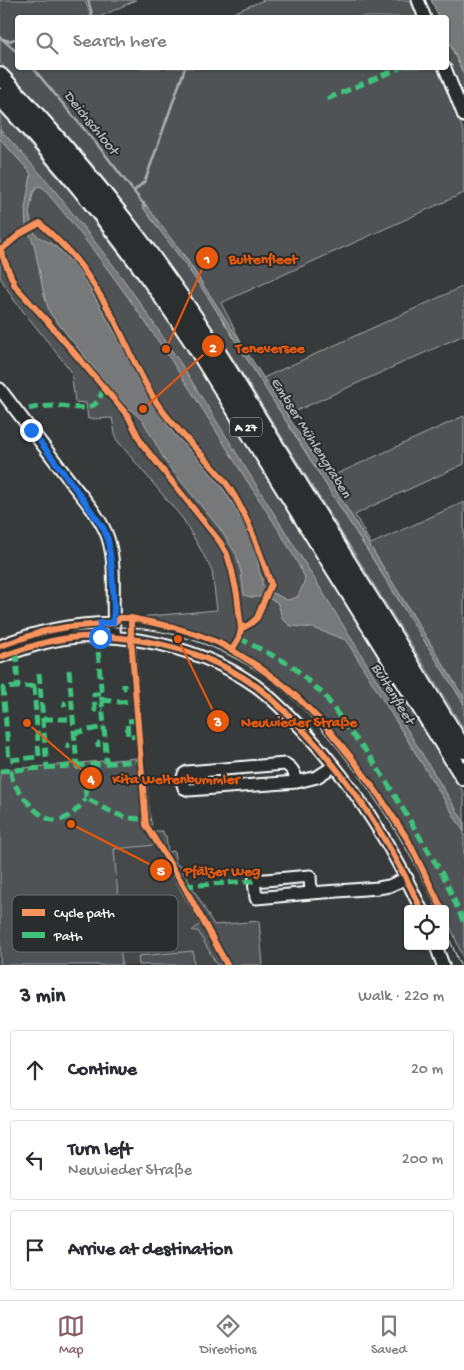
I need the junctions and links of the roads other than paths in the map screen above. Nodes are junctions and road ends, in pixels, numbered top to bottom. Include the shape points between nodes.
1 (418, 0) edge
2 (424, 15) edge
3 (446, 70) edge
4 (0, 76) edge
5 (0, 97) edge
6 (464, 116) edge
7 (0, 389) edge
8 (113, 623) junction
9 (115, 637) junction
10 (0, 646) edge
11 (0, 657) edge
12 (464, 750) edge
13 (334, 766) junction
14 (464, 777) edge
15 (297, 782) junction
16 (407, 878) junction
17 (311, 893) junction
18 (419, 905) edge
19 (437, 950) edge
20 (443, 965) edge

1 - 2 street
3 - 6 street
4 - 12 highway, A 27 via 86,172 179,294
5 - 14 highway, A 27 via 71,176 162,294
7 - 8 street via 104,529 112,569
8 - 9 street
8 - 10 street via 41,632
9 - 11 street via 56,640
9 - 13 street via 168,645 228,669 278,704
13 - 15 street via 317,777
13 - 16 street via 386,840
15 - 15 street via 291,768 285,764 187,772 182,781 184,788 189,790
16 - 17 street via 378,888
16 - 18 street
17 - 17 street via 310,876 254,881 256,898
19 - 20 street

